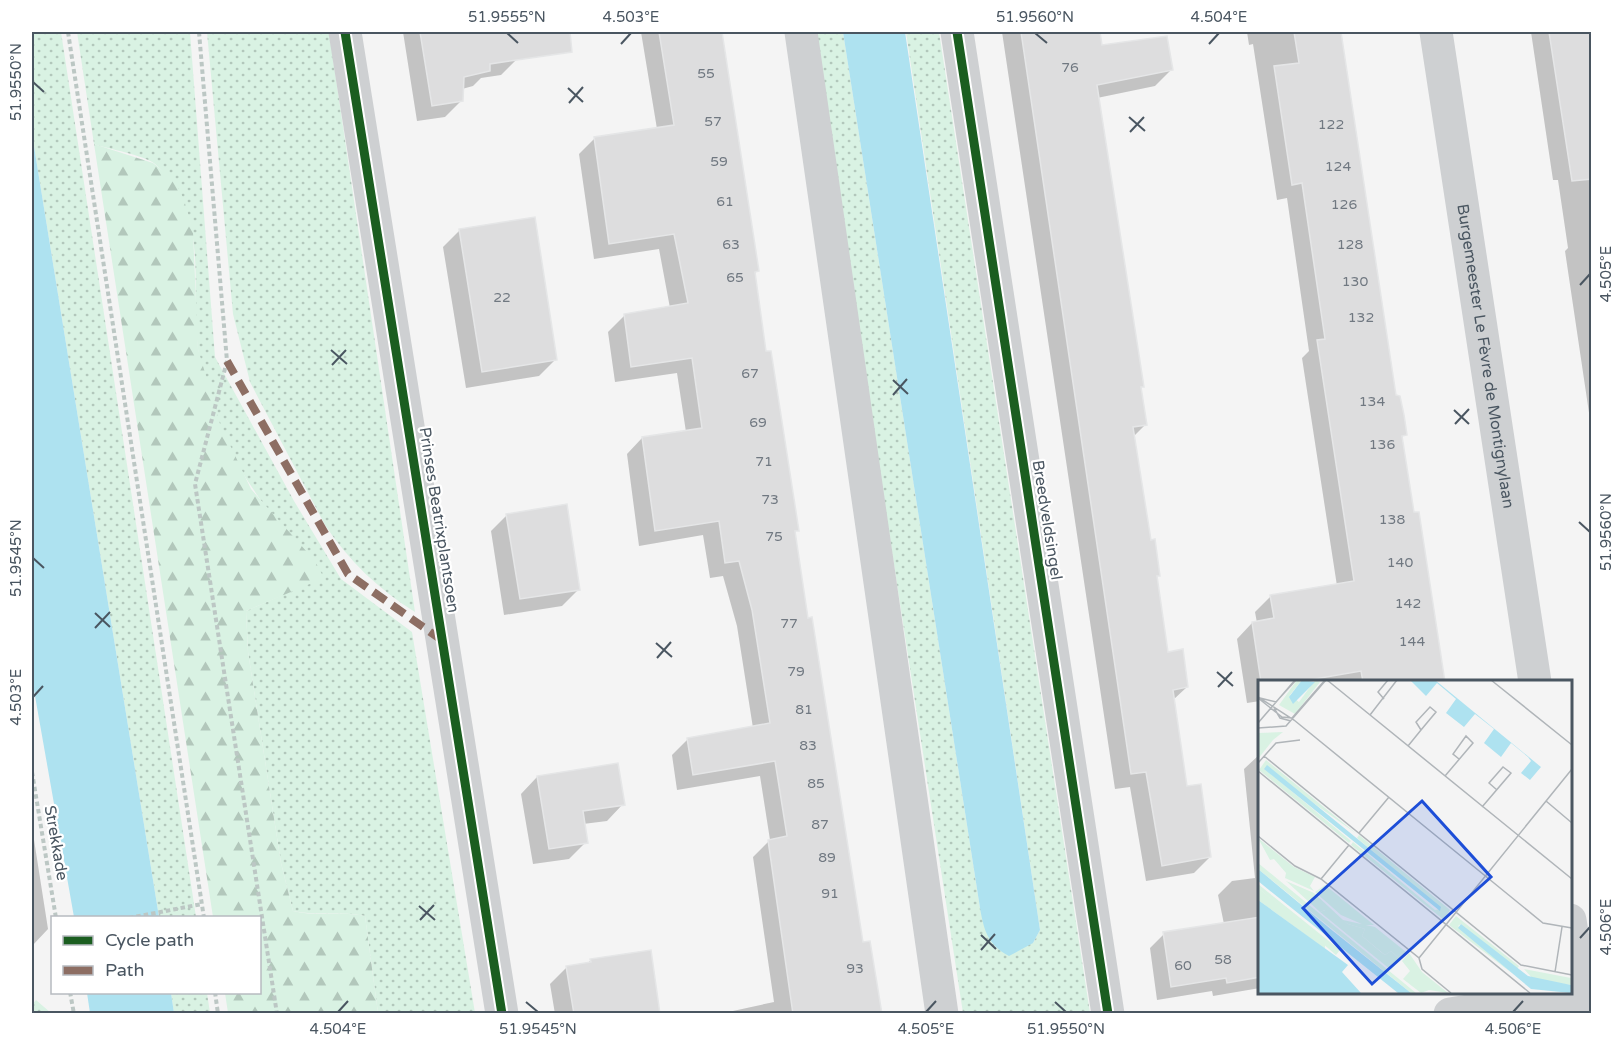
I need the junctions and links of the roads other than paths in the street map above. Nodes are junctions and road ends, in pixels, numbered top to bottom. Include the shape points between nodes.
1 (345, 32) edge
2 (801, 32) edge
3 (957, 32) edge
4 (1436, 32) edge
5 (1534, 680) edge
6 (1572, 930) edge
7 (1586, 999) edge
8 (502, 1014) edge
9 (942, 1014) edge
10 (1108, 1014) edge
11 (1450, 1014) edge

1 - 8 street, Prinses Beatrixplantsoen
2 - 9 street
3 - 10 street, Breedveldsingel
4 - 5 street, Burgemeester Le Fèvre de Montignylaan
6 - 7 street
7 - 11 street

